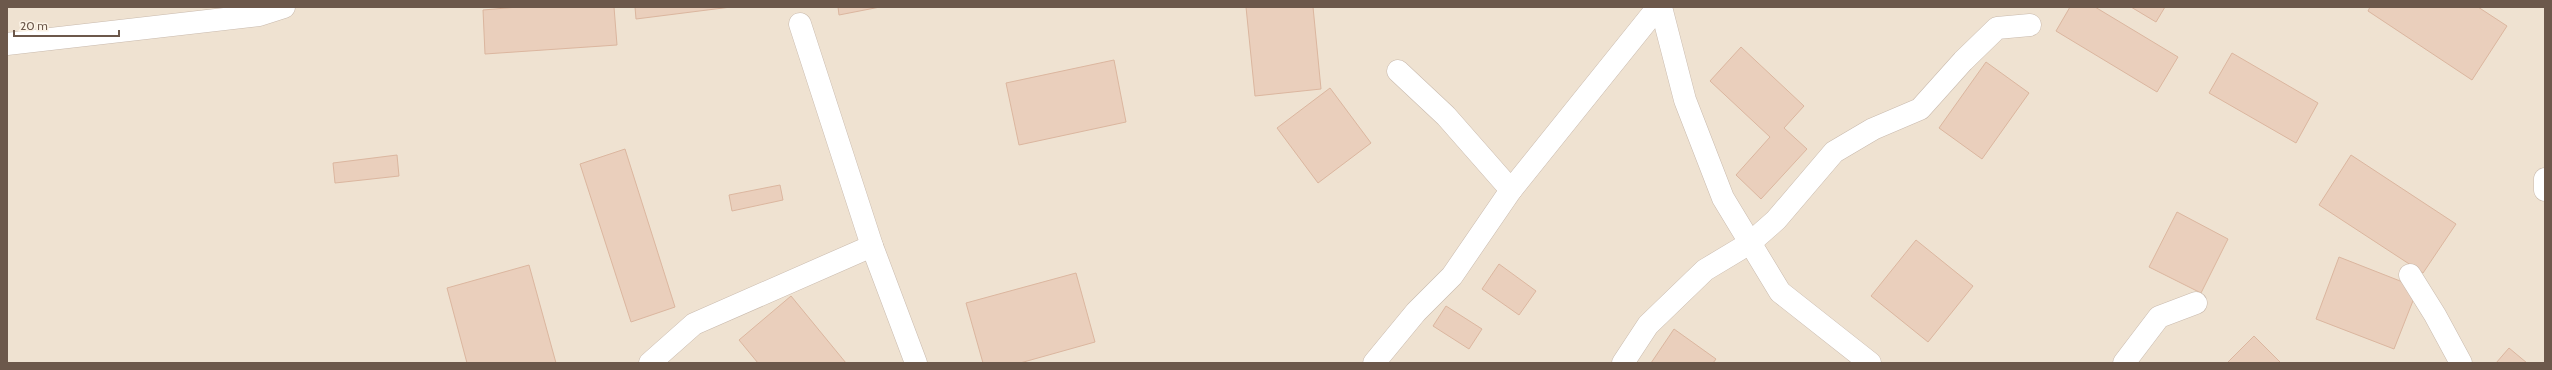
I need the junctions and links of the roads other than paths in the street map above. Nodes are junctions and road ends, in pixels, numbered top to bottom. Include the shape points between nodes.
1 (284, 7) edge
2 (1659, 7) edge
3 (800, 24) dead end
4 (2030, 25) dead end
5 (7, 44) edge
6 (1398, 71) dead end
7 (2545, 179) edge
8 (1511, 190) junction
9 (2545, 190) edge
10 (1750, 243) junction
11 (872, 246) junction
12 (2410, 275) dead end
13 (2196, 303) dead end
14 (1389, 352) edge
15 (650, 363) edge
16 (916, 363) edge
17 (1374, 363) edge
18 (1623, 363) edge
19 (1870, 363) edge
20 (2124, 363) edge
21 (2461, 363) edge

1 - 5 street via 259,16
2 - 8 street
2 - 10 street via 1685,100 1722,198
3 - 11 street
4 - 10 street via 1997,28 1920,109 1873,129 1834,152 1776,220
6 - 8 street via 1446,116
7 - 9 street
8 - 14 street via 1452,276 1416,312
10 - 18 street via 1705,270 1648,324
10 - 19 street via 1780,292
11 - 15 street via 694,324
11 - 16 street
12 - 21 street
13 - 20 street via 2158,317
14 - 17 street

